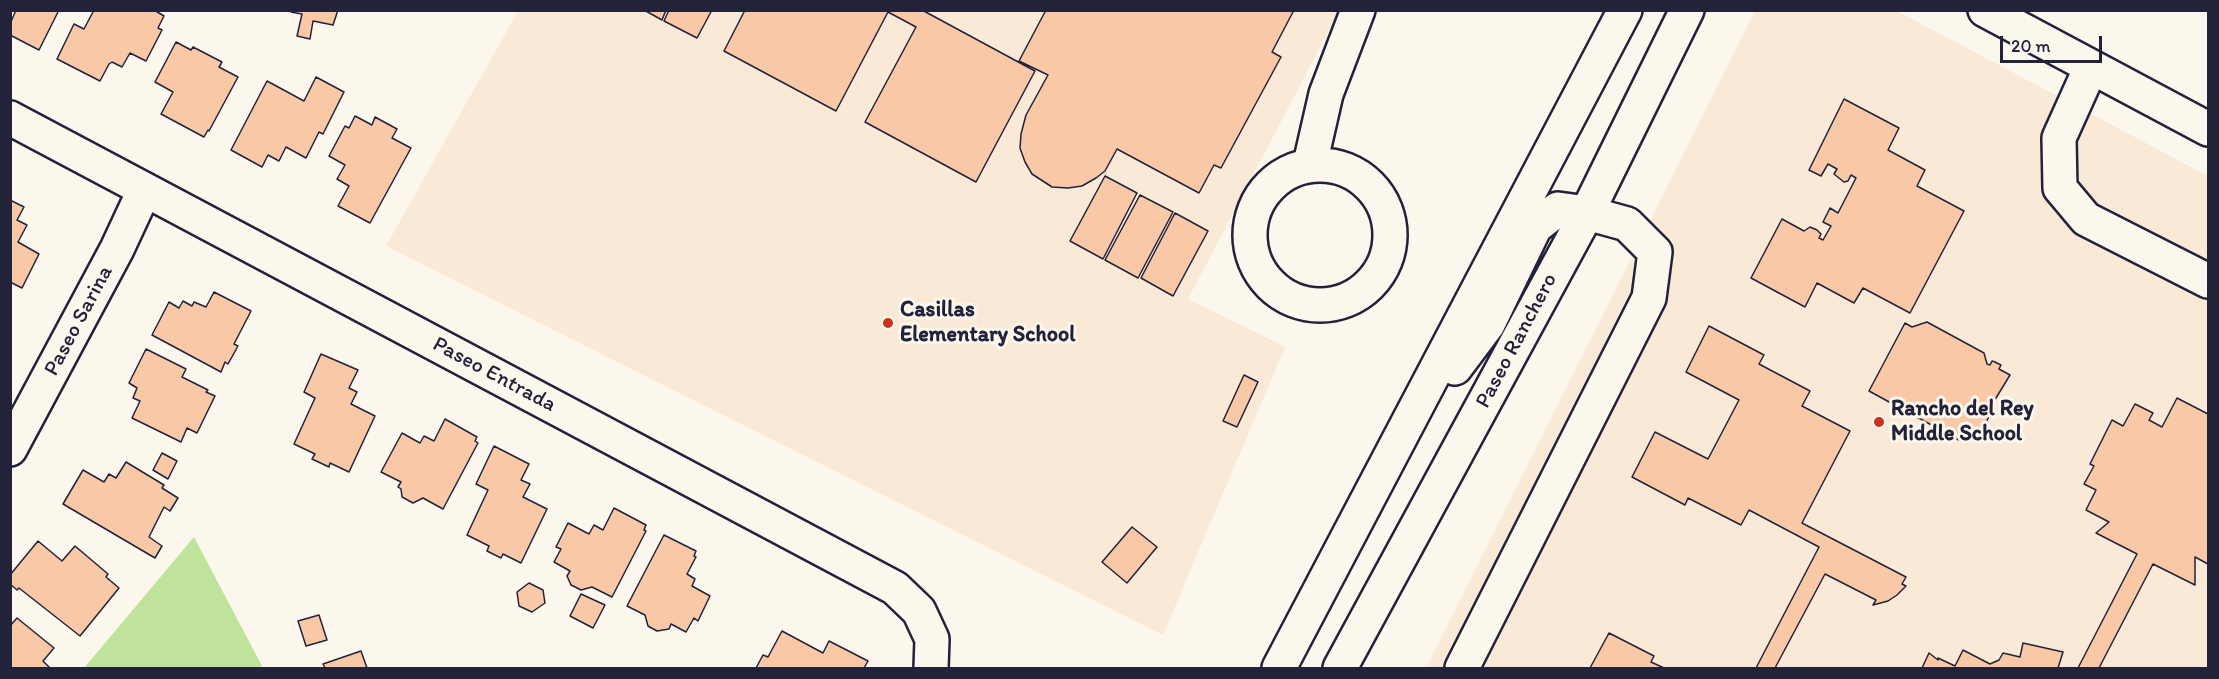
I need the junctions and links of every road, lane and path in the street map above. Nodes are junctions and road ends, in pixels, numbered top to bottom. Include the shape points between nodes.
1 (1358, 10) edge
2 (1625, 10) edge
3 (1687, 10) edge
4 (1985, 10) edge
5 (2091, 67) junction
6 (10, 118) edge
7 (2208, 129) edge
8 (1310, 164) junction
9 (144, 190) junction
10 (1587, 213) junction
11 (2208, 281) edge
12 (1418, 404) junction
13 (10, 449) edge
14 (932, 669) edge
15 (1279, 669) edge
16 (1340, 669) edge
17 (1462, 669) edge

1 - 8 main road via 1326,94
2 - 12 main road
3 - 10 main road, Paseo Ranchero
4 - 5 main road
5 - 7 main road
5 - 11 main road via 2059,138 2060,188 2086,219
6 - 9 main road, Paseo Entrada
8 - 8 main road via 1288,171 1271,184 1258,202 1251,223 1251,245 1257,266 1270,284 1288,297 1309,304 1331,304 1354,297 1378,274 1386,261 1391,236 1388,212 1376,191 1357,174 1334,165
9 - 13 main road, Paseo Sarina via 117,249
9 - 14 main road, Paseo Entrada via 895,588 919,611 932,639
10 - 12 main road via 1558,209 1535,227 1488,324 1459,364
10 - 16 main road, Paseo Ranchero
10 - 17 main road via 1627,224 1655,252 1649,298
12 - 15 main road

